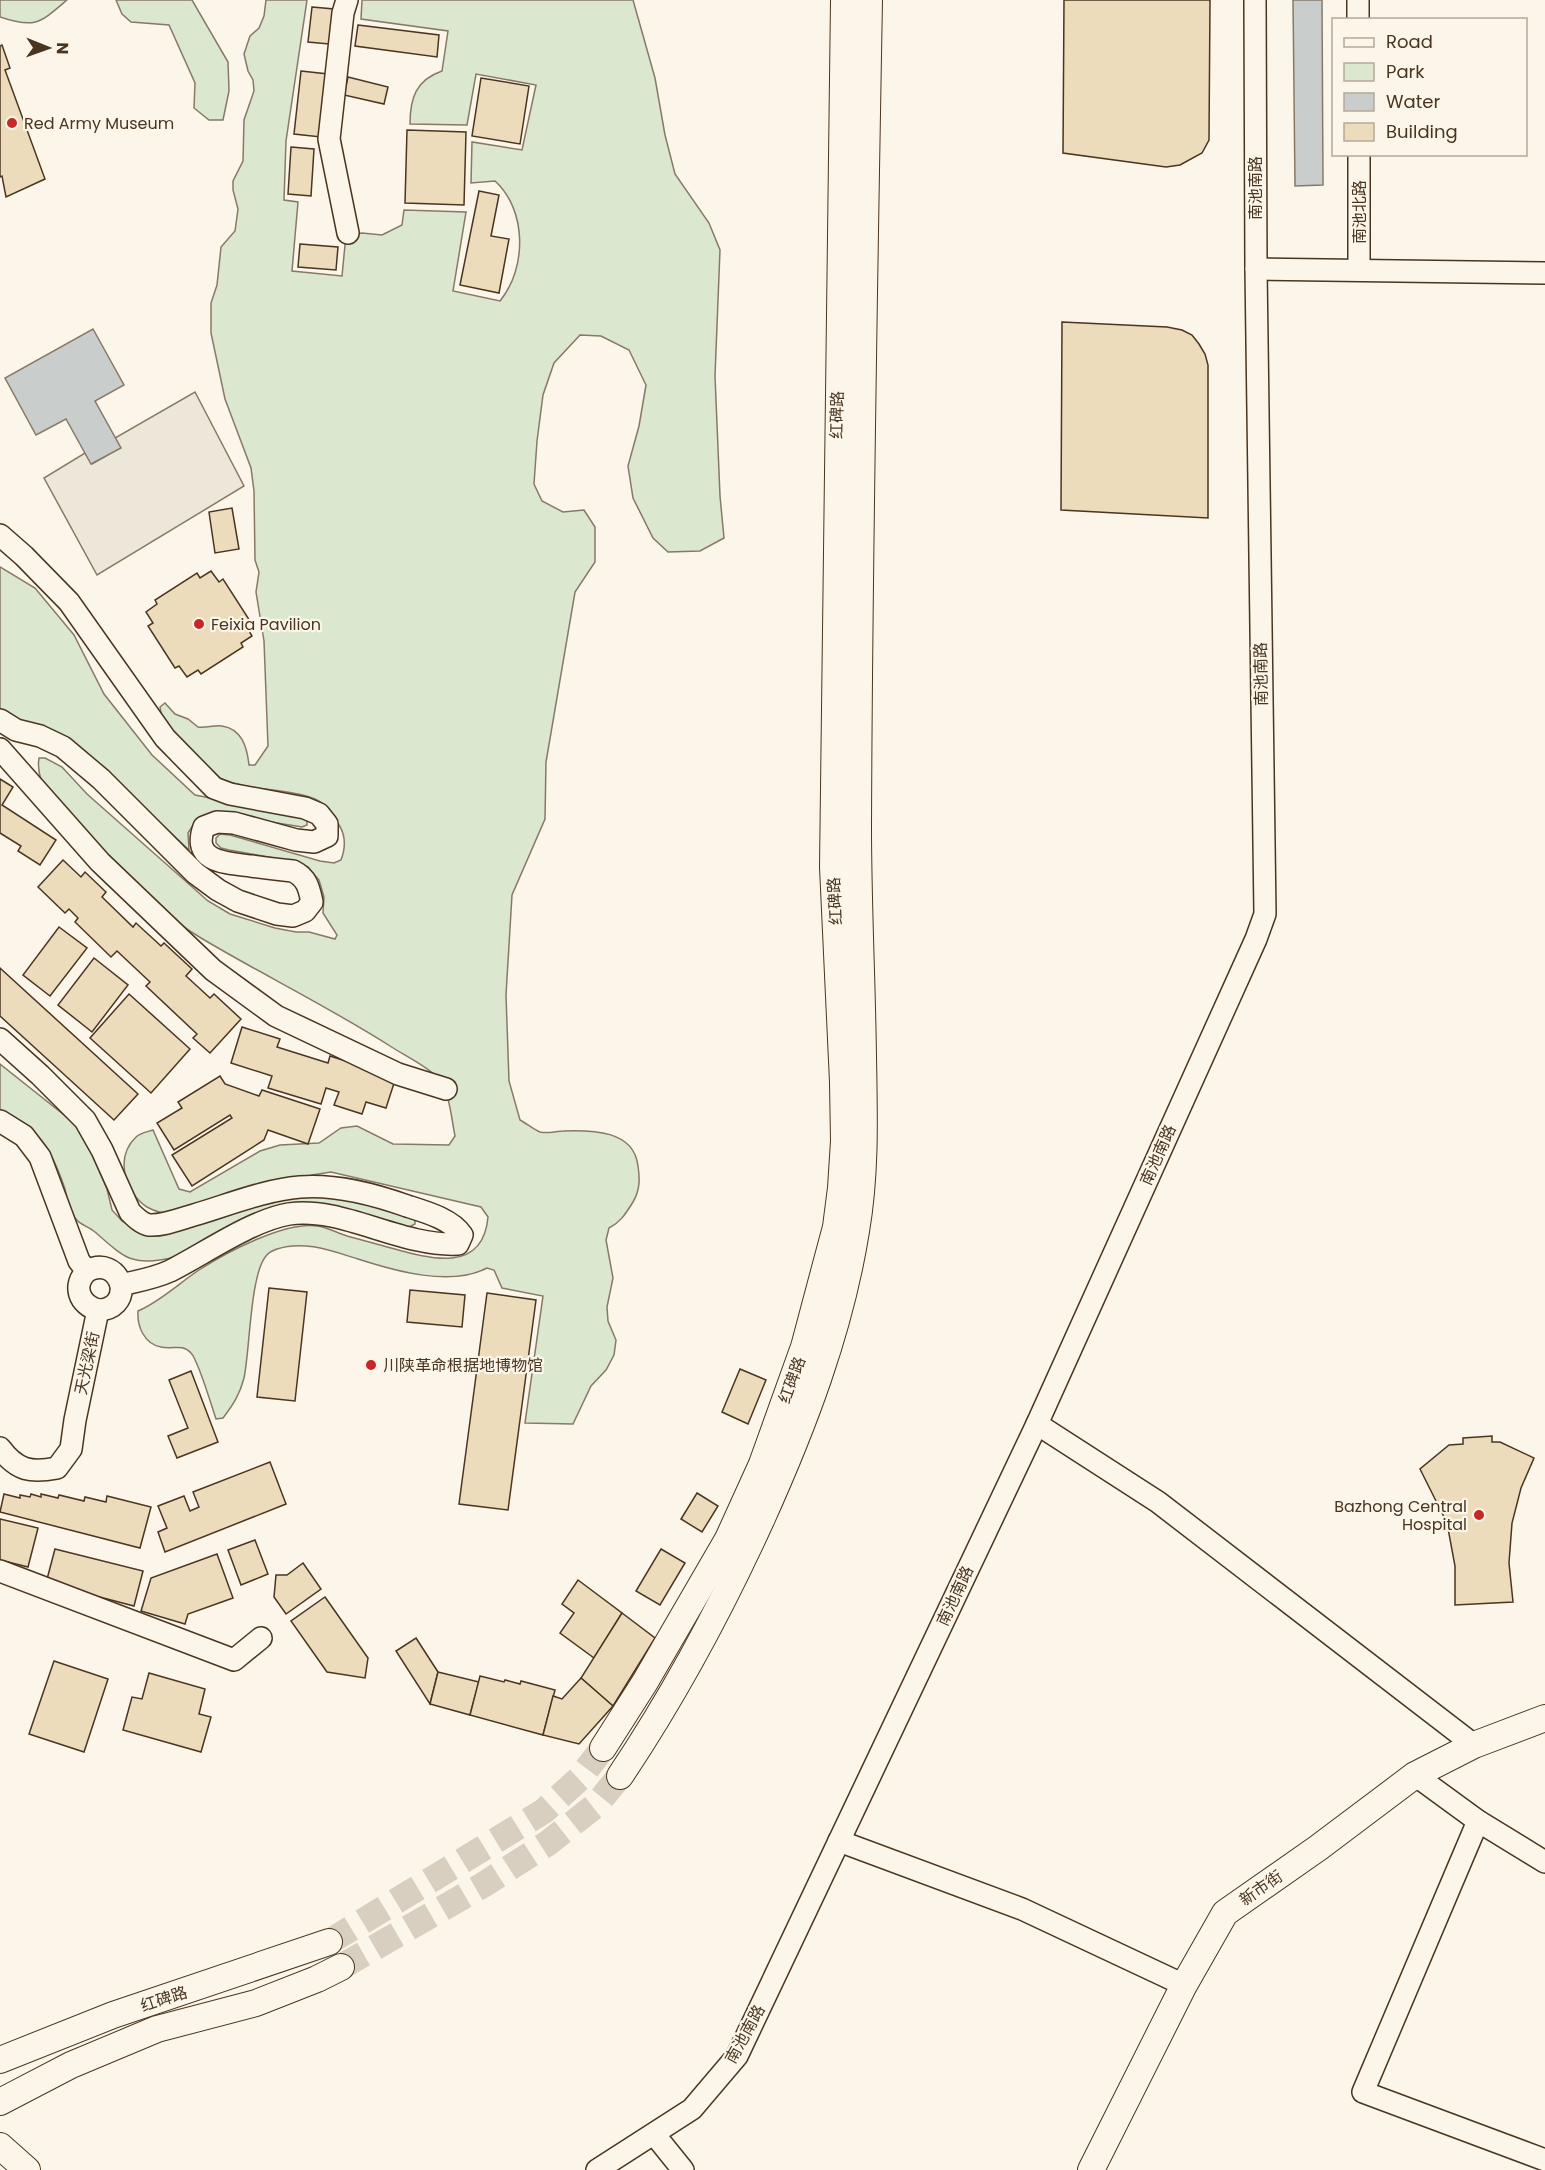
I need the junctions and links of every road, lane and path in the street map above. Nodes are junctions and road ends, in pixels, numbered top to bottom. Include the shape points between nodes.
1 (347, 0) edge
2 (844, 0) edge
3 (869, 0) edge
4 (1255, 0) edge
5 (1358, 0) edge
6 (1358, 18) edge
7 (1359, 156) edge
8 (348, 232) dead end
9 (1256, 269) junction
10 (1359, 270) junction
11 (1545, 273) edge
12 (0, 535) edge
13 (0, 720) edge
14 (0, 749) edge
15 (0, 1039) edge
16 (446, 1089) dead end
17 (0, 1121) edge
18 (87, 1271) junction
19 (121, 1285) junction
20 (98, 1310) junction
21 (1037, 1424) junction
22 (0, 1448) edge
23 (0, 1571) edge
24 (261, 1638) dead end
25 (1545, 1718) edge
26 (1474, 1745) junction
27 (603, 1748) tunnel mouth
28 (1415, 1775) junction
29 (620, 1776) tunnel mouth
30 (1478, 1821) junction
31 (839, 1841) junction
32 (1545, 1862) edge
33 (329, 1942) tunnel mouth
34 (341, 1967) tunnel mouth
35 (1184, 1985) junction
36 (0, 2060) edge
37 (0, 2102) edge
38 (654, 2134) junction
39 (0, 2146) edge
40 (1545, 2160) edge
41 (27, 2170) edge
42 (597, 2170) edge
43 (683, 2170) edge
44 (1091, 2170) edge

1 - 8 street via 329,139
2 - 27 main road, 红碑路 via 833,759 833,867 844,1141 839,1208 804,1347 762,1464 728,1539
3 - 29 main road via 858,617 858,861 865,1118 864,1175 856,1233 835,1326 784,1468 694,1657
4 - 9 street, 南池南路
5 - 6 street
7 - 10 street, 南池北路
9 - 10 street
9 - 21 street, 南池南路 via 1265,914
10 - 11 street
12 - 13 street via 69,602 165,738 214,788 319,814 327,824 327,836 315,842 217,822 204,827 200,837 203,850 211,858 302,875 312,902 305,911 285,915 238,901 218,890 195,873 63,747
14 - 16 street via 100,862 213,970 276,1016 398,1074
15 - 19 street via 85,1120 130,1212 148,1225 275,1191 329,1186 423,1211 456,1226 462,1235 458,1244 442,1245 322,1214 290,1214 268,1220 167,1272
17 - 18 street via 24,1136 40,1156 79,1261
18 - 19 street via 107,1268 118,1276
18 - 20 street, 天光梁街 via 79,1282 80,1297 84,1304
19 - 20 street via 117,1302
20 - 22 street, 天光梁街 via 71,1449 57,1468 38,1472 21,1469
21 - 26 street via 1158,1502
21 - 31 street, 南池南路
23 - 24 street via 234,1660
25 - 26 main road, 新市街
26 - 28 main road, 新市街
28 - 30 street
28 - 35 main road, 新市街 via 1225,1913
30 - 32 street
30 - 40 street via 1363,2092
31 - 35 street via 1022,1910
31 - 38 street, 南池南路 via 737,2056 692,2109
33 - 36 main road, 红碑路 via 114,2015
34 - 37 main road via 256,2003 157,2029 70,2065
35 - 44 main road, 新市街
38 - 42 street, 南池南路
38 - 43 street
39 - 41 main road

